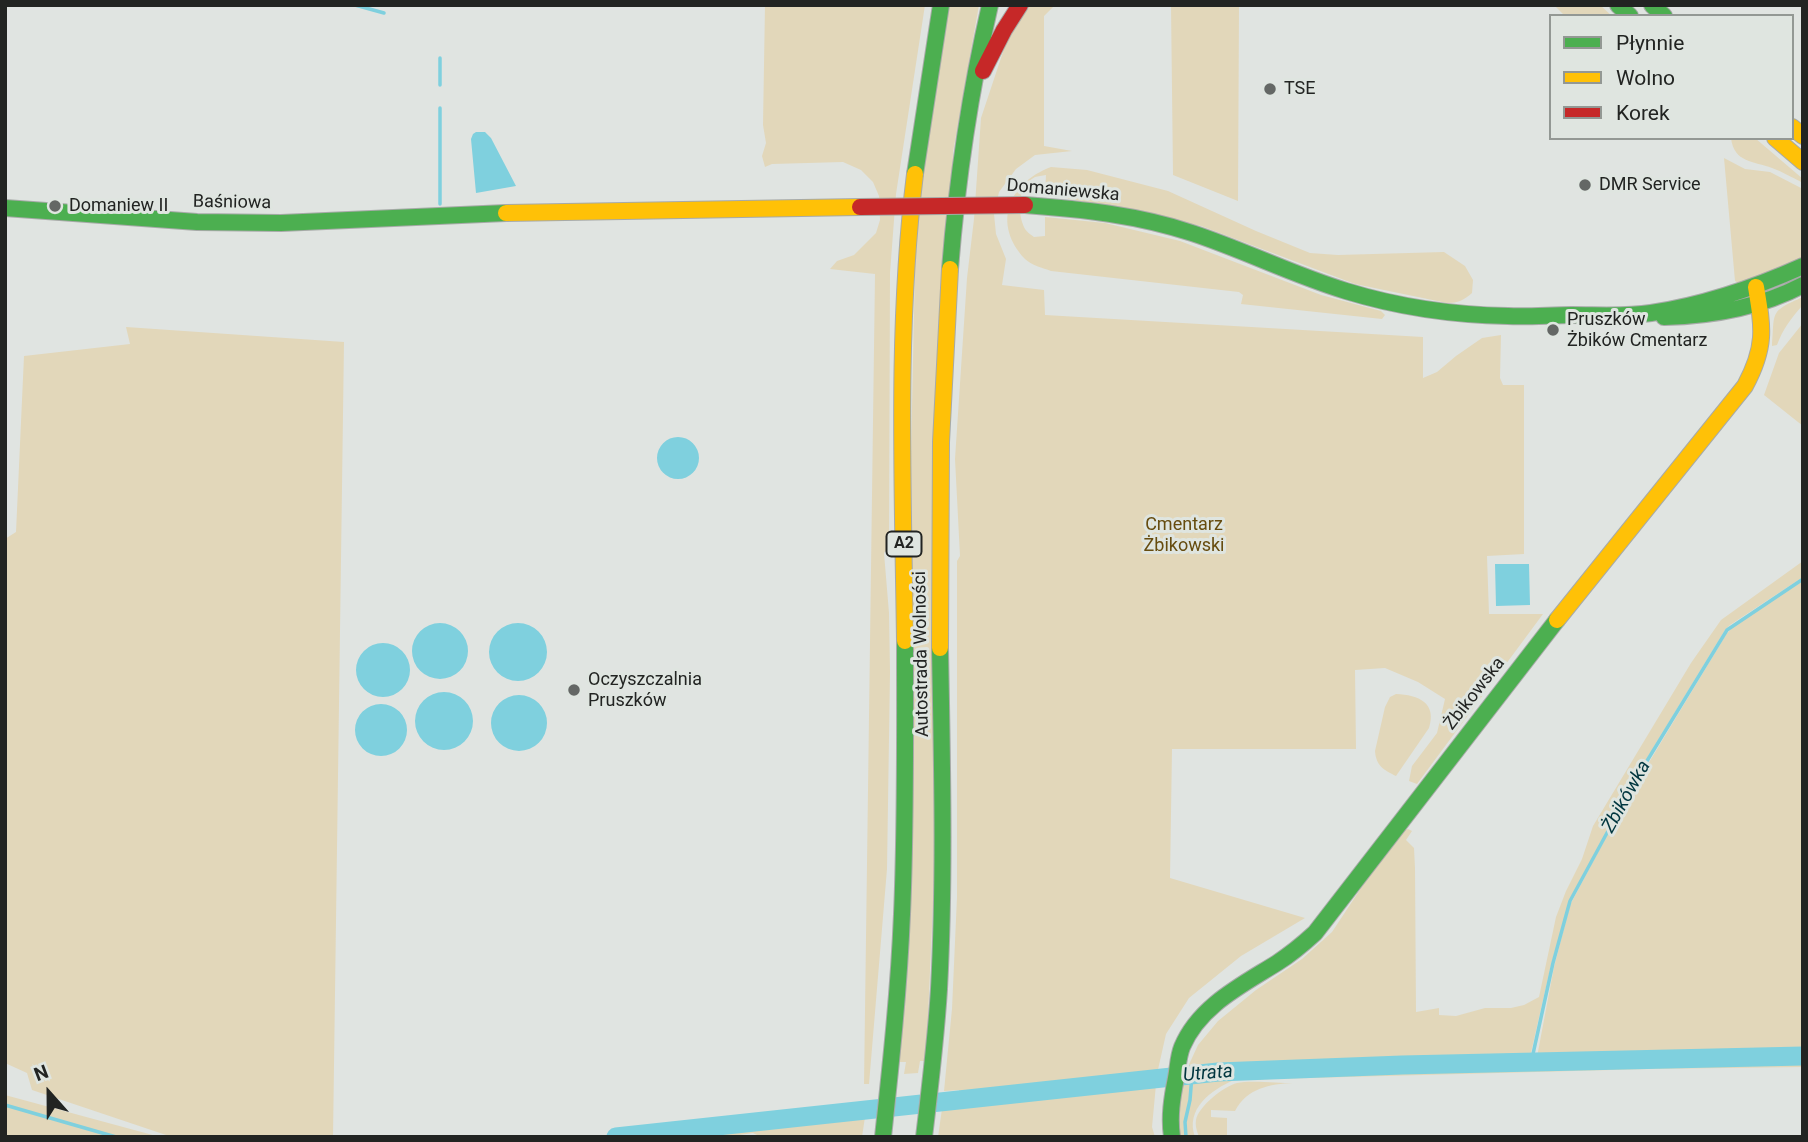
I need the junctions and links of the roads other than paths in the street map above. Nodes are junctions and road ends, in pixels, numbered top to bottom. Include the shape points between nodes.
1 (941, 5) edge
2 (990, 5) edge
3 (1020, 5) edge
4 (967, 115) junction
5 (1777, 140) edge
6 (1803, 162) edge
7 (5, 208) edge
8 (459, 214) joint
9 (1803, 266) edge
10 (1803, 285) edge
11 (1756, 287) junction
12 (1759, 304) junction
13 (1648, 314) junction
14 (924, 1132) edge
15 (883, 1134) edge
16 (1172, 1137) edge

1 - 15 main road, Autostrada Wolności / A2 via 908,242 904,861
2 - 4 main road, Autostrada Wolności / A2
3 - 4 main road via 984,69
4 - 14 main road, Autostrada Wolności / A2 via 945,331 940,477 942,936
5 - 6 main road
7 - 8 main road, Baśniowa via 198,222 281,223
8 - 13 main road, Domaniewska, bridge via 1070,207 1190,232 1303,276 1395,303 1506,317
9 - 11 main road, Domaniewska
10 - 12 main road, Domaniewska
11 - 12 main road, Żbikowska
11 - 13 main road, Domaniewska
12 - 13 main road, Domaniewska via 1688,317
12 - 16 main road, Żbikowska via 1761,353 1745,386 1547,632 1315,933 1208,1011 1183,1046 1173,1094

